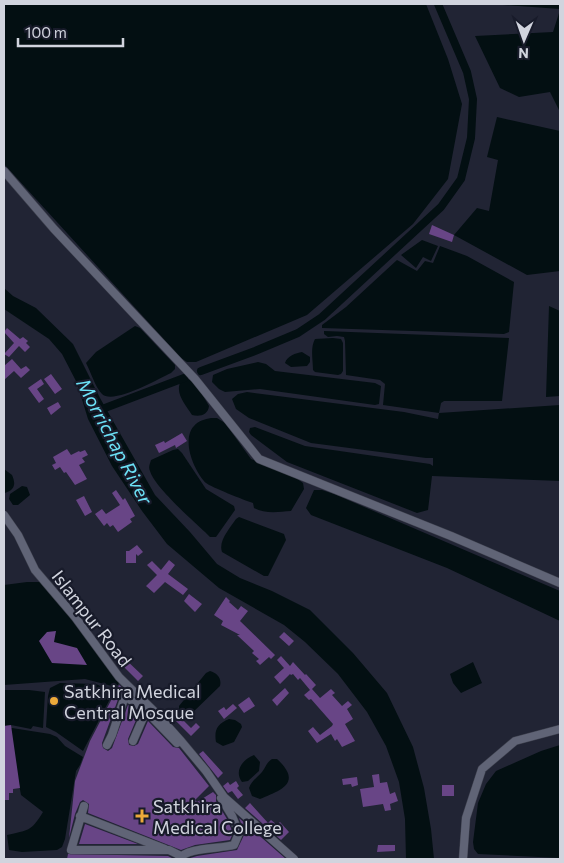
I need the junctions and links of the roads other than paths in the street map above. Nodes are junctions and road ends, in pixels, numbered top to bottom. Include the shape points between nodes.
1 (4, 171) edge
2 (4, 515) edge
3 (560, 583) edge
4 (146, 711) junction
5 (560, 729) edge
6 (133, 741) dead end
7 (107, 745) dead end
8 (84, 806) dead end
9 (80, 816) junction
10 (169, 850) junction
11 (180, 858) edge
12 (294, 859) edge
13 (463, 859) edge

1 - 3 street via 54,230 195,379 259,459
2 - 12 street, Islampur Road via 37,573 120,678 181,741 224,797
4 - 6 street
4 - 7 street via 125,696
4 - 11 street via 202,770 239,832 234,845 192,851
5 - 13 street via 515,740 482,769 466,818
8 - 9 street
9 - 10 street
9 - 10 street via 71,850
10 - 11 street

